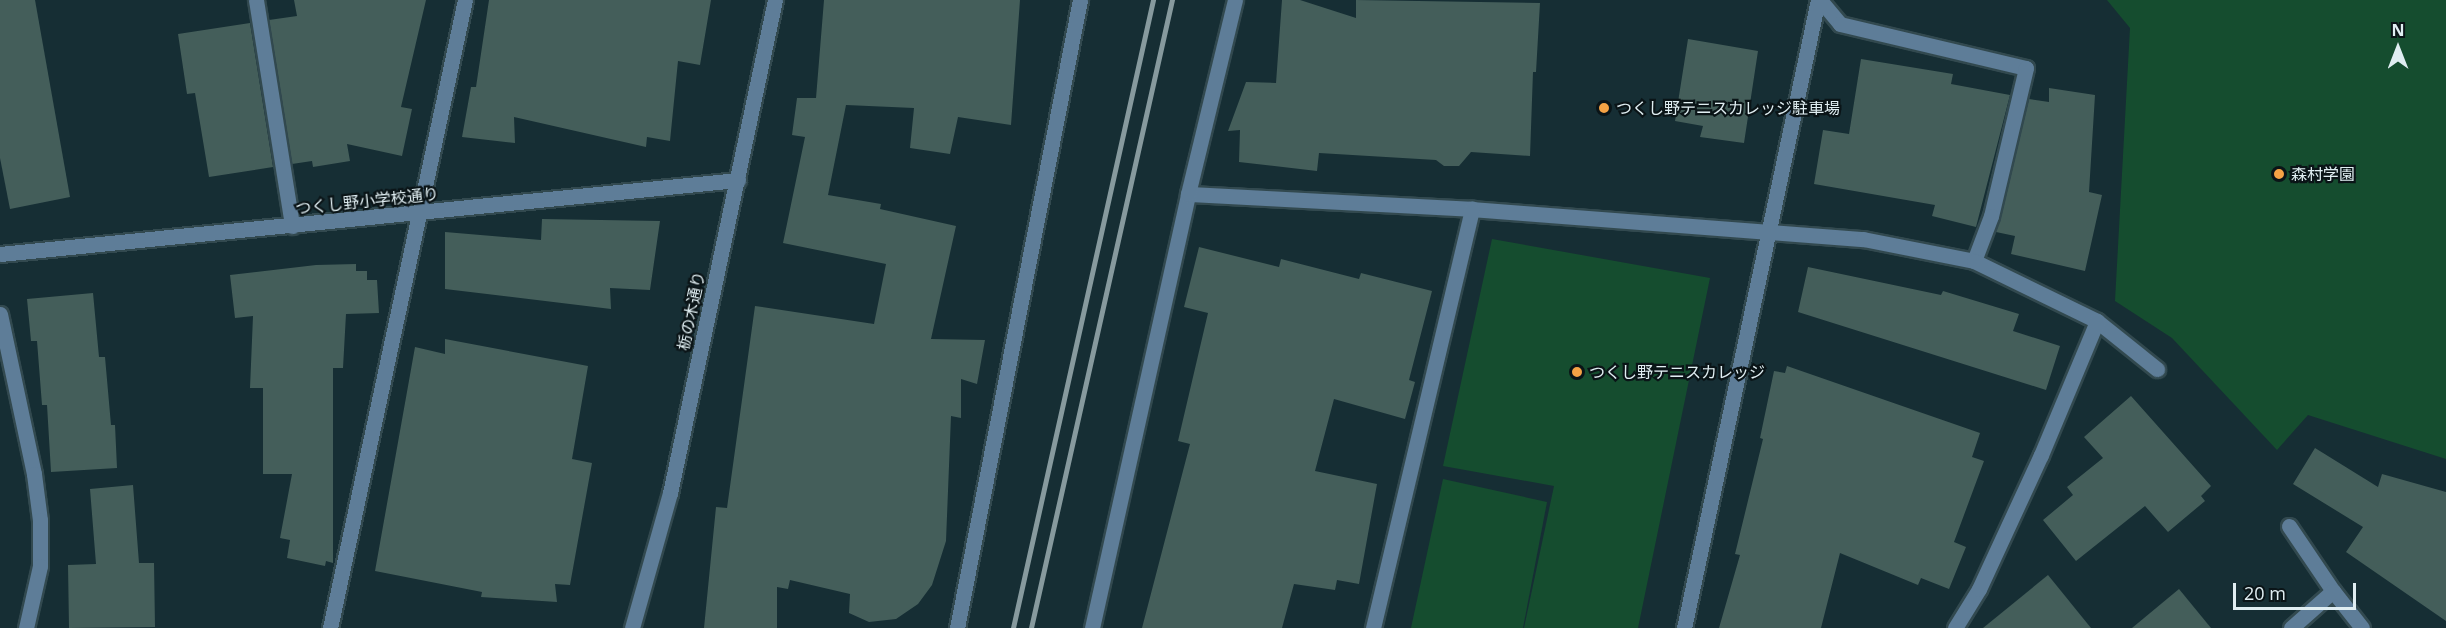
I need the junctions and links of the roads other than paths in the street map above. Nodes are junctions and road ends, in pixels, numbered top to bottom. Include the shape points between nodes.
1 (256, 0) edge
2 (465, 0) edge
3 (775, 0) edge
4 (1080, 0) edge
5 (1235, 0) edge
6 (1819, 0) edge
7 (738, 180) junction
8 (1188, 194) junction
9 (1472, 209) junction
10 (420, 214) junction
11 (292, 226) junction
12 (1771, 230) junction
13 (0, 254) edge
14 (1974, 261) junction
15 (0, 314) edge
16 (2097, 321) junction
17 (2157, 369) dead end
18 (2289, 526) dead end
19 (2333, 591) junction
20 (26, 628) edge
21 (330, 628) edge
22 (632, 628) edge
23 (957, 628) edge
24 (1092, 628) edge
25 (1373, 628) edge
26 (1684, 628) edge
27 (1955, 628) edge
28 (2290, 628) edge
29 (2362, 628) edge

1 - 11 street
2 - 10 street
3 - 7 street, 栃の木通り
4 - 23 street
5 - 8 street
6 - 12 street
6 - 14 street via 1840,24 2026,68 1991,216
7 - 10 street, つくし野小学校通り
7 - 22 street, 栃の木通り via 670,493
8 - 9 street
8 - 24 street
9 - 12 street
9 - 25 street
10 - 11 street, つくし野小学校通り
10 - 21 street
11 - 13 street, つくし野小学校通り
12 - 14 street via 1863,238
12 - 26 street
14 - 16 street
15 - 20 street via 40,520 40,566
16 - 17 street
16 - 27 street via 2041,455 1979,589
18 - 19 street
19 - 28 street
19 - 29 street

